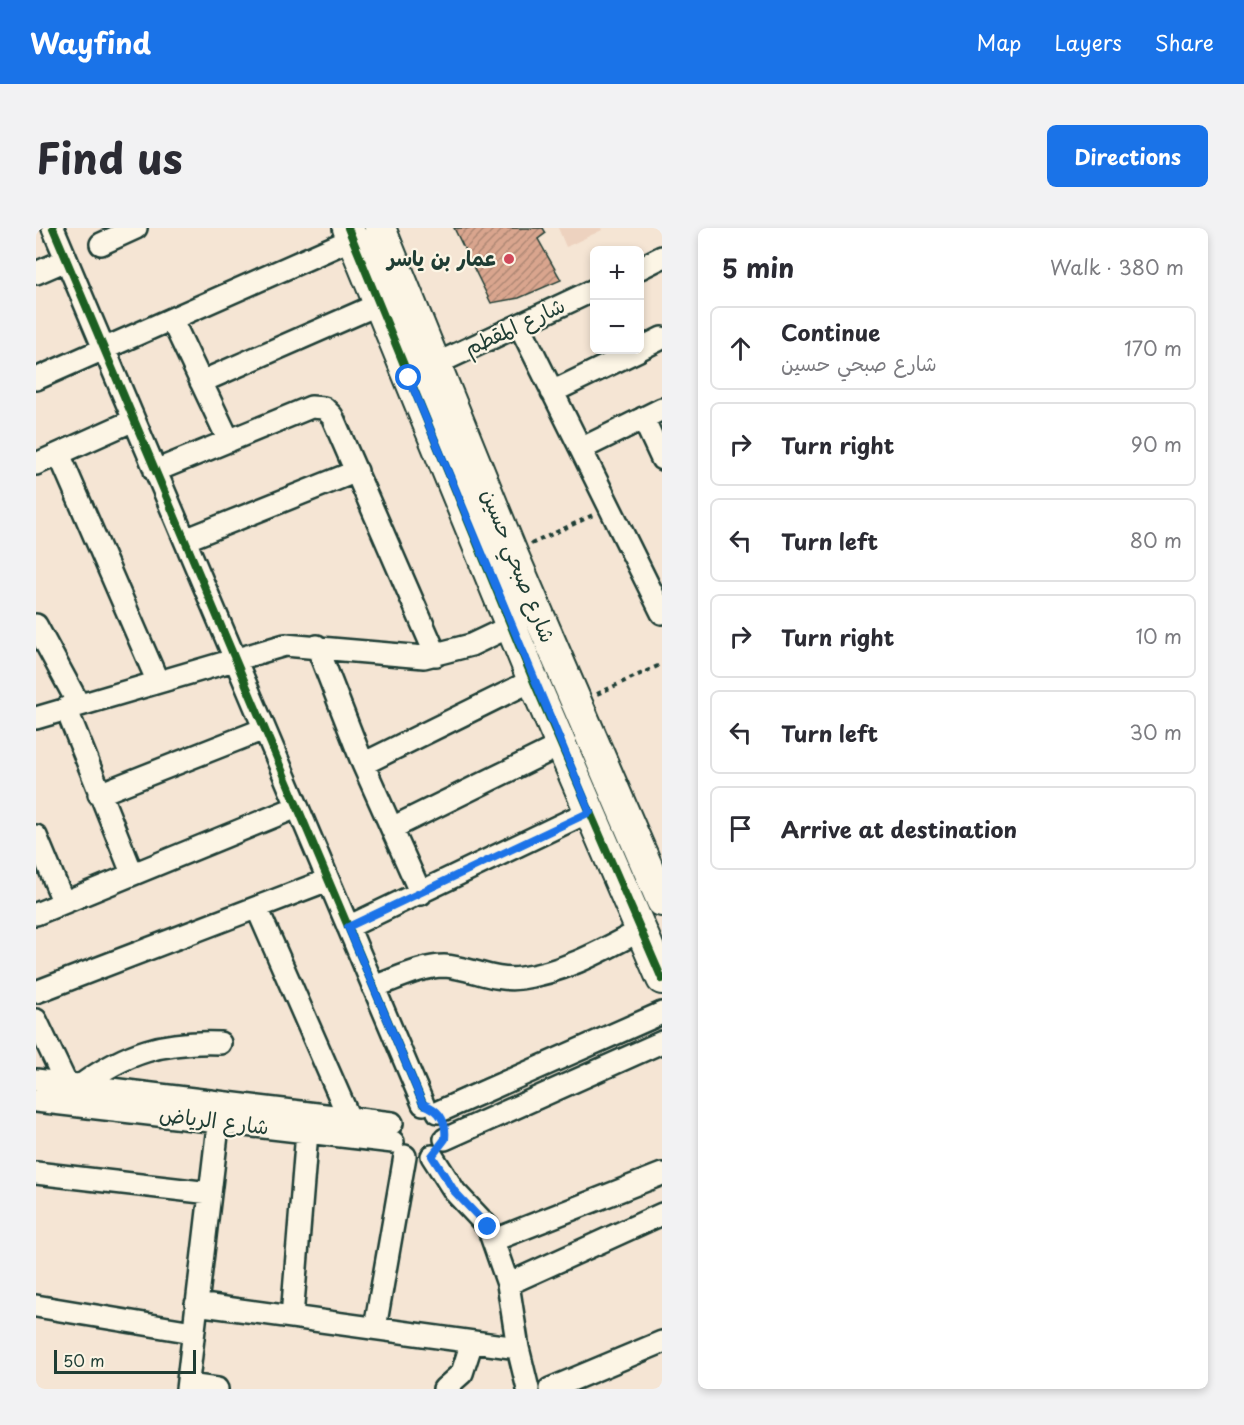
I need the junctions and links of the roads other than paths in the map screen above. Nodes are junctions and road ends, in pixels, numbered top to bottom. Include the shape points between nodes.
1 (53, 228) edge
2 (136, 228) edge
3 (380, 228) edge
4 (350, 233) edge
5 (101, 244) dead end
6 (662, 257) edge
7 (66, 260) junction
8 (644, 266) edge
9 (36, 273) edge
10 (590, 292) edge
11 (379, 304) junction
12 (172, 320) junction
13 (520, 326) junction
14 (662, 338) edge
15 (644, 347) edge
16 (104, 348) junction
17 (629, 354) edge
18 (436, 364) junction
19 (36, 379) edge
20 (201, 382) junction
21 (552, 392) junction
22 (662, 409) edge
23 (643, 418) junction
24 (134, 420) junction
25 (229, 441) junction
26 (580, 449) junction
27 (59, 454) junction
28 (662, 459) edge
29 (36, 464) edge
30 (155, 471) junction
31 (357, 471) junction
32 (185, 540) junction
33 (662, 613) edge
34 (511, 626) junction
35 (37, 631) edge
36 (318, 646) junction
37 (436, 655) junction
38 (234, 658) junction
39 (157, 680) junction
40 (533, 680) junction
41 (72, 705) junction
42 (36, 718) edge
43 (264, 729) junction
44 (561, 745) junction
45 (363, 764) junction
46 (99, 794) junction
47 (297, 807) junction
48 (590, 812) junction
49 (392, 828) junction
50 (36, 836) edge
51 (132, 873) junction
52 (328, 880) junction
53 (659, 884) edge
54 (421, 894) junction
55 (63, 901) junction
56 (257, 908) junction
57 (36, 914) edge
58 (348, 927) junction
59 (641, 930) junction
60 (662, 979) edge
61 (373, 987) junction
62 (36, 992) edge
63 (662, 1013) edge
64 (36, 1020) edge
65 (662, 1042) edge
66 (220, 1043) dead end
67 (36, 1080) edge
68 (73, 1084) junction
69 (36, 1101) edge
70 (430, 1108) junction
71 (219, 1112) junction
72 (349, 1118) junction
73 (307, 1132) junction
74 (445, 1139) junction
75 (396, 1140) junction
76 (432, 1156) junction
77 (36, 1173) edge
78 (662, 1174) edge
79 (210, 1193) junction
80 (662, 1214) edge
81 (494, 1240) junction
82 (508, 1284) junction
83 (196, 1304) junction
84 (36, 1306) edge
85 (292, 1317) junction
86 (375, 1328) junction
87 (193, 1332) junction
88 (662, 1341) edge
89 (472, 1342) junction
90 (518, 1348) junction
91 (187, 1387) edge
92 (561, 1387) edge
93 (217, 1389) edge
94 (444, 1389) edge
95 (528, 1389) edge

1 - 7 street
2 - 5 street
3 - 18 street, شارع صبحي حسين
4 - 11 street, شارع صبحي حسين
4 - 12 street
6 - 8 street
7 - 9 street
7 - 16 street
10 - 13 street, شارع المقطم
11 - 20 street
11 - 34 street, شارع صبحي حسين
12 - 16 street
12 - 20 street
13 - 18 street, شارع المقطم
13 - 21 street
14 - 15 street
16 - 19 street
16 - 24 street
17 - 21 street
18 - 53 street, شارع صبحي حسين via 576,703
20 - 25 street
21 - 26 street
22 - 23 street
23 - 26 street
23 - 28 street
24 - 27 street
24 - 30 street
25 - 30 street
25 - 31 street via 311,407 324,408 333,416
26 - 33 street
27 - 29 street
27 - 39 street
30 - 32 street
31 - 32 street
31 - 37 street
32 - 38 street
34 - 37 street via 471,645
34 - 40 street, شارع صبحي حسين
35 - 41 street
36 - 37 street via 400,657
36 - 38 street via 285,645
36 - 45 street
38 - 39 street
38 - 43 street
39 - 41 street
40 - 44 street, شارع صبحي حسين
40 - 45 street
41 - 42 street
41 - 46 street
43 - 46 street
43 - 47 street
44 - 48 street, شارع صبحي حسين
44 - 49 street
45 - 49 street
46 - 51 street
47 - 51 street
47 - 52 street
48 - 54 street
48 - 59 street, شارع صبحي حسين
49 - 54 street
50 - 55 street
51 - 55 street
52 - 56 street
52 - 58 street
54 - 58 street
55 - 57 street
56 - 62 street
56 - 72 street
58 - 61 street
59 - 60 street, شارع صبحي حسين
59 - 61 street via 579,962 545,974 497,978 443,966
61 - 70 street
63 - 70 street
64 - 68 street
65 - 74 street
66 - 68 street via 190,1042 151,1048
67 - 68 street, شارع الرياض
68 - 71 street, شارع الرياض
69 - 71 street, شارع الرياض
70 - 74 street via 444,1120
70 - 75 street via 404,1108
71 - 72 street, شارع الرياض
71 - 73 street, شارع الرياض
71 - 79 street
72 - 75 street, شارع الرياض
73 - 75 street, شارع الرياض
73 - 85 street
74 - 76 street
75 - 76 street via 413,1159
75 - 86 street
76 - 81 street via 455,1192 482,1218
77 - 79 street
78 - 81 street
79 - 83 street
80 - 82 street
81 - 82 street
82 - 90 street
83 - 85 street
83 - 87 street
84 - 87 street
85 - 86 street
86 - 89 street
87 - 91 street
88 - 92 street
89 - 90 street
89 - 94 street via 462,1373
90 - 95 street
91 - 93 street

